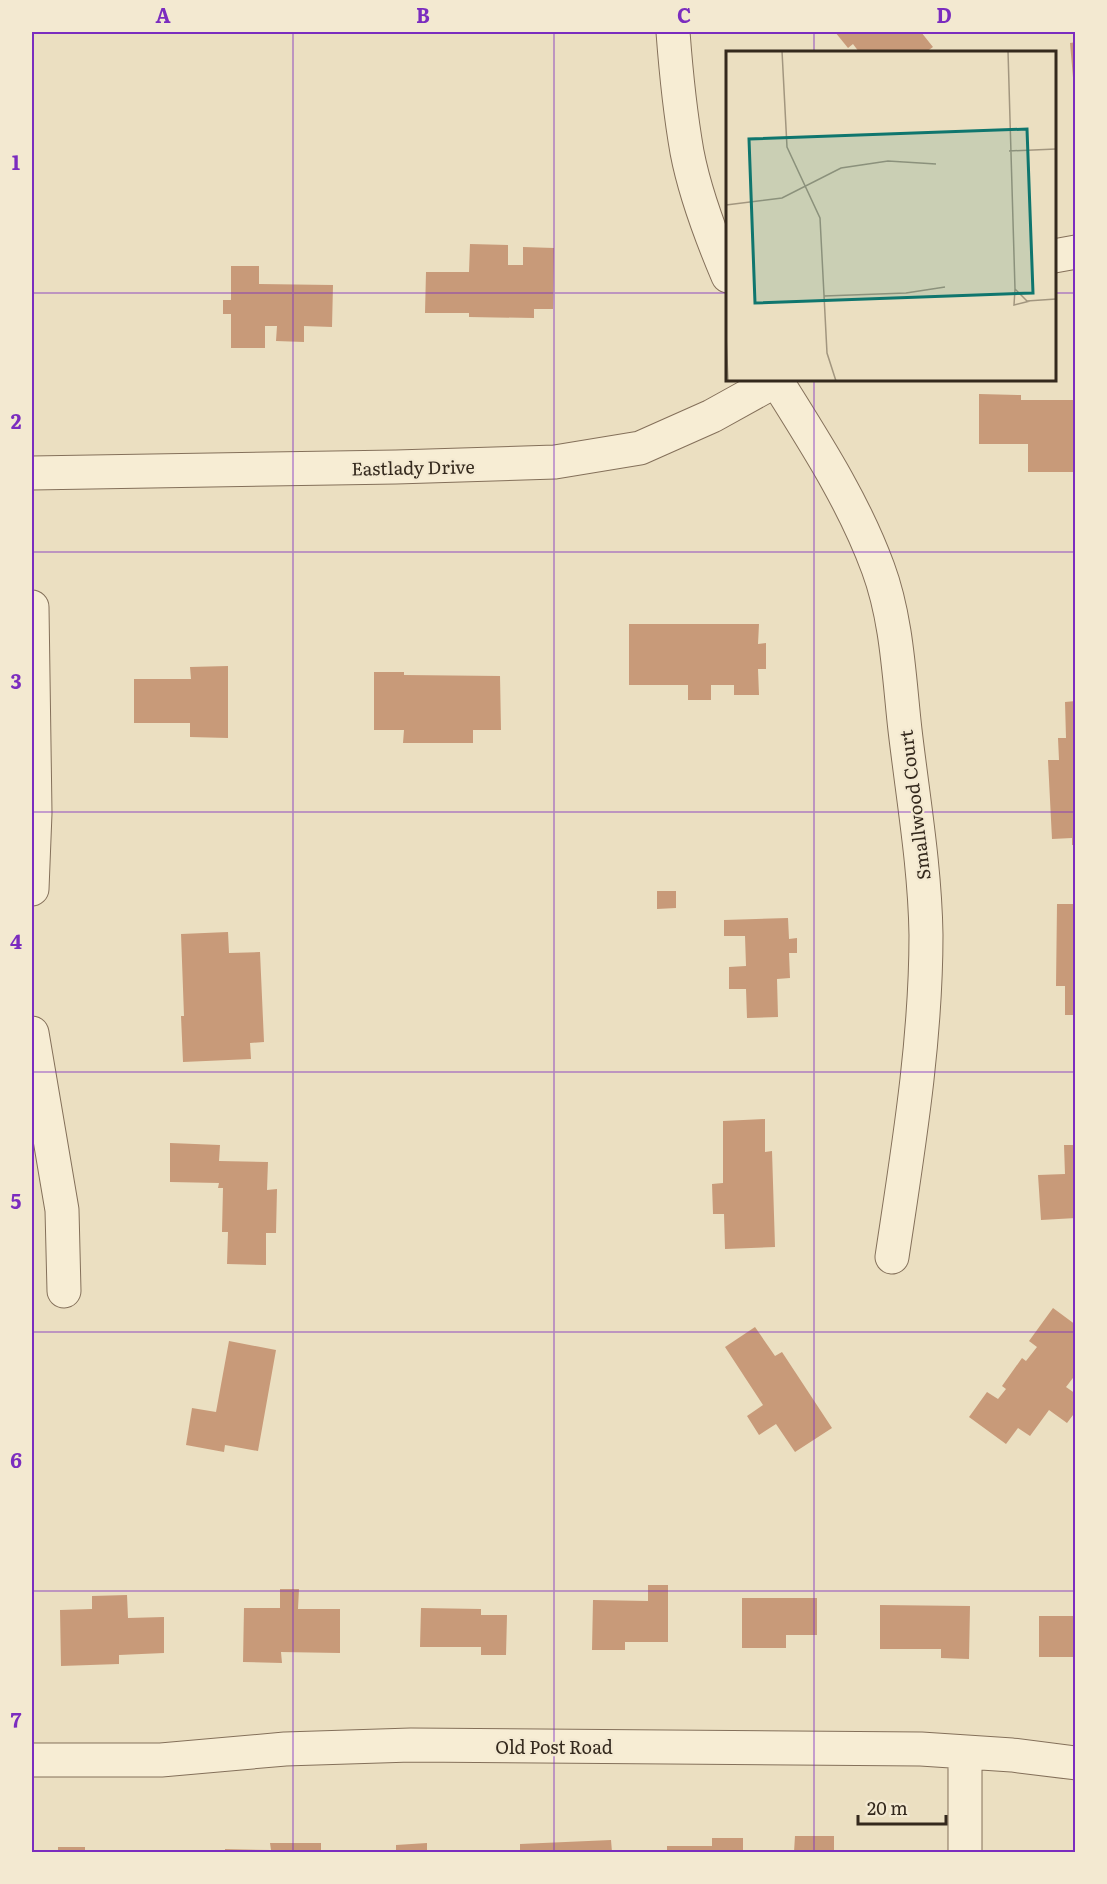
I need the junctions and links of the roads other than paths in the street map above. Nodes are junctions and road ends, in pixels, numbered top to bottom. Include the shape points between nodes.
1 (673, 32) edge
2 (1076, 252) edge
3 (1056, 256) edge
4 (726, 271) edge
5 (775, 381) edge
6 (778, 381) edge
7 (32, 473) edge
8 (32, 607) edge
9 (32, 889) edge
10 (32, 1034) edge
11 (892, 1257) dead end
12 (64, 1291) dead end
13 (965, 1752) junction
14 (32, 1760) edge
15 (1076, 1763) edge
16 (965, 1852) edge

1 - 4 street via 687,153
2 - 3 street
5 - 7 street, Eastlady Drive via 712,416 640,448 555,462
6 - 11 street, Smallwood Court via 834,472 860,525 879,570 896,655 926,933 919,1068
8 - 9 street
10 - 12 street via 62,1210
13 - 14 street, Old Post Road via 343,1746 161,1760
13 - 15 street, Old Post Road
13 - 16 street

